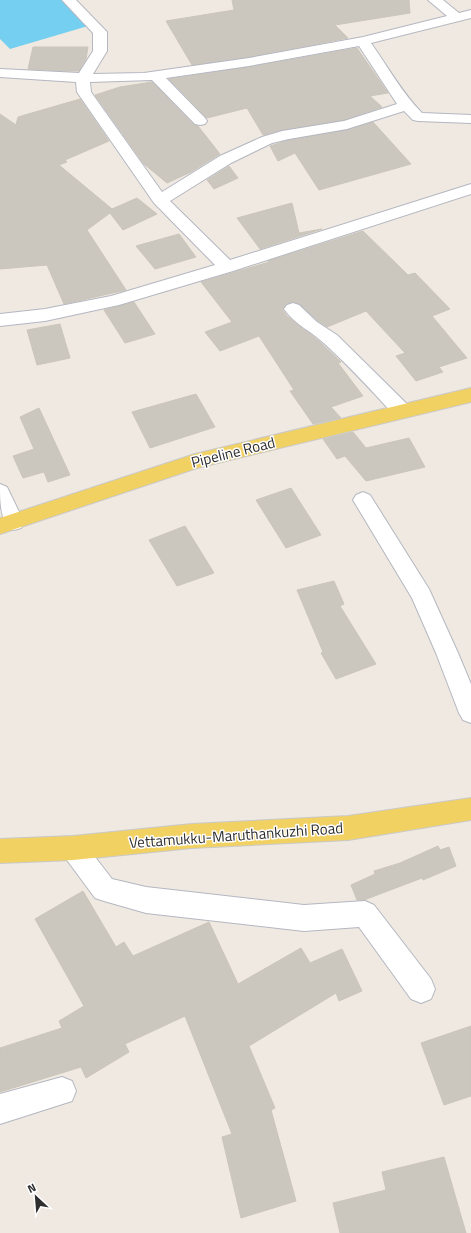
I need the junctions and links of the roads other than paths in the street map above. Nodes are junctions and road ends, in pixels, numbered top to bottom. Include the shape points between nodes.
1 (69, 0) edge
2 (435, 0) edge
3 (471, 14) edge
4 (457, 21) junction
5 (363, 41) junction
6 (0, 60) edge
7 (5, 73) edge
8 (155, 75) junction
9 (83, 78) junction
10 (406, 106) junction
11 (471, 119) edge
12 (200, 121) dead end
13 (471, 189) edge
14 (160, 200) junction
15 (228, 267) junction
16 (293, 309) dead end
17 (0, 320) edge
18 (471, 395) edge
19 (402, 411) junction
20 (0, 492) edge
21 (363, 500) dead end
22 (7, 524) edge
23 (471, 713) edge
24 (471, 809) edge
25 (73, 848) junction
26 (0, 851) edge
27 (421, 989) dead end
28 (62, 1091) dead end
29 (0, 1109) edge

1 - 9 street via 100,32 100,51
2 - 4 street
3 - 4 street
4 - 5 street
5 - 8 street via 249,62
5 - 10 street
6 - 7 street
7 - 9 street
8 - 9 street
8 - 12 street
9 - 14 street via 84,92
10 - 11 street via 418,117
10 - 14 street via 353,124 287,134 267,140 218,163
13 - 15 street
14 - 15 street
15 - 17 street via 113,300 45,315
16 - 19 street via 311,326 331,339
18 - 19 main road, Pipeline Road
19 - 22 main road, Pipeline Road via 195,461
20 - 22 street
21 - 23 street via 421,595
24 - 25 main road, Vettamukku-Maruthankuzhi Road via 348,828 192,836
25 - 26 main road, Vettamukku-Maruthankuzhi Road
25 - 27 street via 104,889 146,900 304,918 366,914
28 - 29 street

